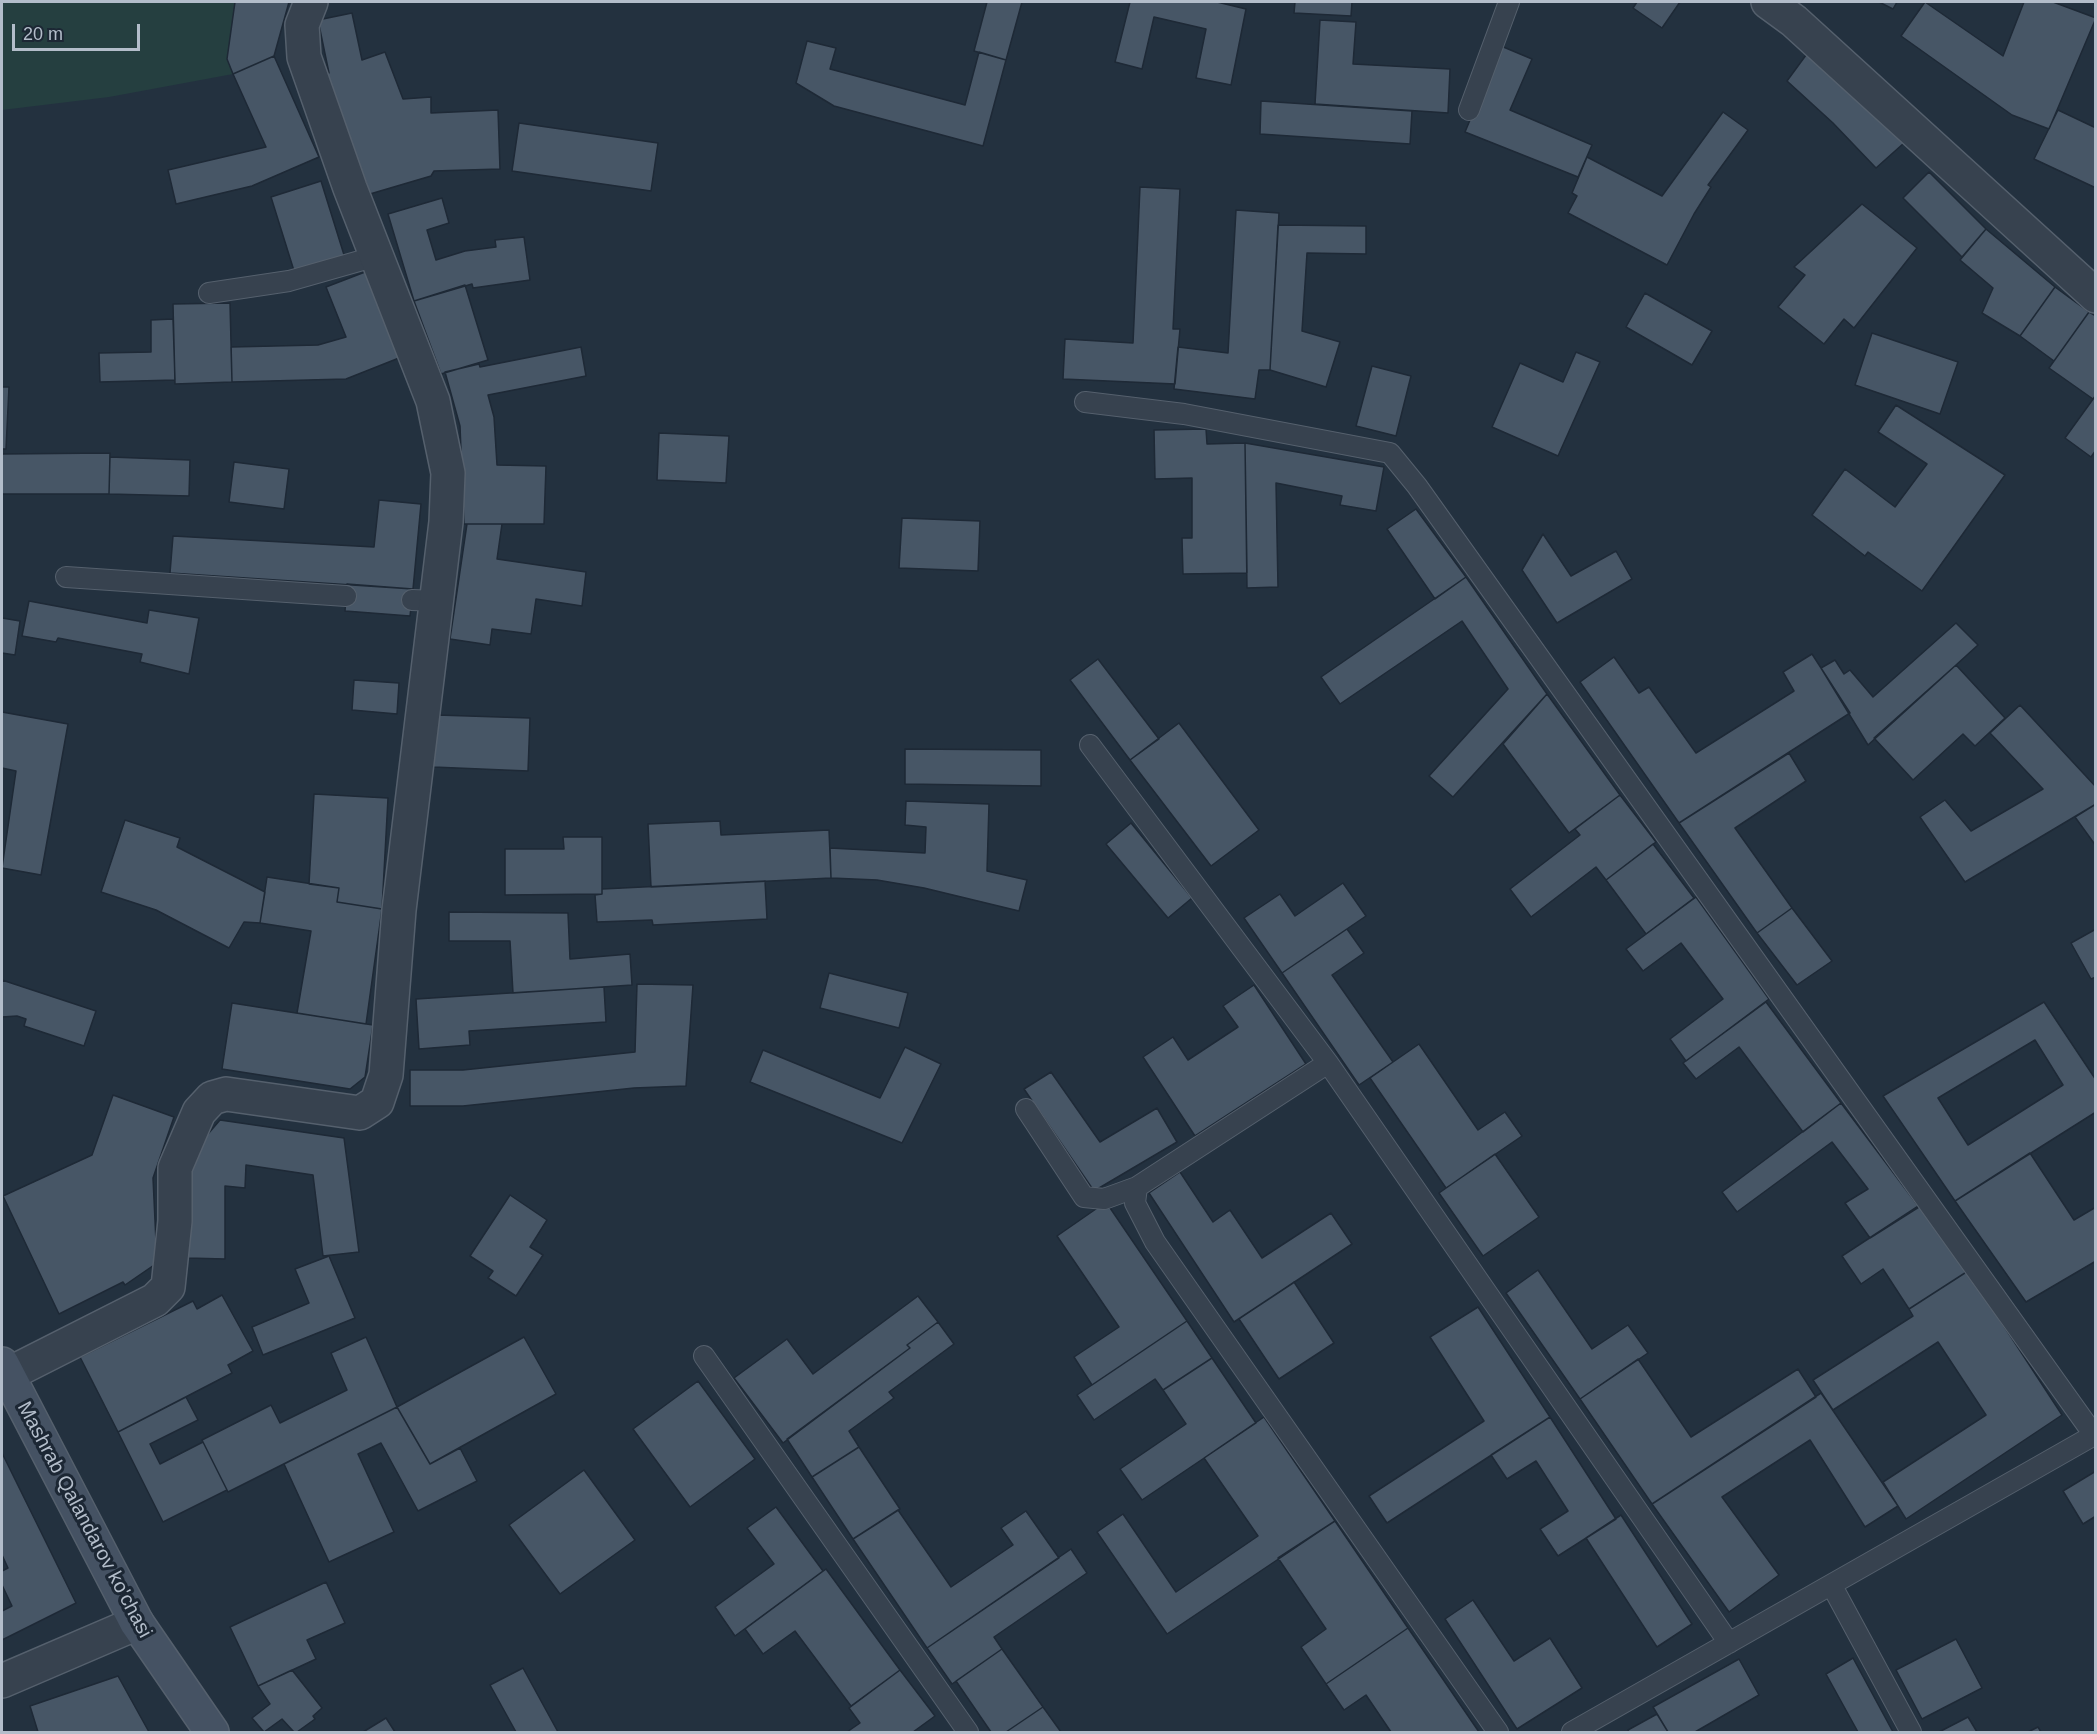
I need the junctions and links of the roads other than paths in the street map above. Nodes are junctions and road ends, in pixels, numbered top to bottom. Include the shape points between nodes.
1 (311, 2) edge
2 (1509, 2) edge
3 (1768, 2) edge
4 (1469, 110) dead end
5 (377, 256) junction
6 (208, 293) dead end
7 (2096, 296) edge
8 (1085, 402) dead end
9 (66, 577) dead end
10 (346, 596) dead end
11 (1090, 745) dead end
12 (1328, 1063) junction
13 (1026, 1109) dead end
14 (1137, 1187) junction
15 (705, 1356) dead end
16 (4, 1370) edge
17 (2095, 1434) edge
18 (1833, 1586) junction
19 (137, 1623) junction
20 (1729, 1643) junction
21 (2, 1681) edge
22 (212, 1732) edge
23 (968, 1732) edge
24 (1498, 1732) edge
25 (1572, 1732) edge
26 (1911, 1732) edge

1 - 5 street via 302,25 304,57
2 - 4 lane
3 - 7 street via 1794,21
5 - 6 lane via 289,281
5 - 16 street via 433,401 448,473 446,522 424,600 386,1075 377,1102 360,1113 226,1094 212,1098 199,1112 175,1168 175,1221 168,1287 154,1300
8 - 17 lane via 1184,414 1390,453
9 - 10 lane
11 - 12 lane
12 - 14 lane
12 - 20 lane
13 - 14 lane via 1084,1197 1096,1201
14 - 24 lane via 1135,1203 1155,1242
15 - 23 lane
16 - 19 main road, Mashrab Qalandarov ko'chasi
17 - 18 lane
18 - 20 lane
18 - 26 lane
19 - 21 street
19 - 22 main road, Mashrab Qalandarov ko'chasi
20 - 25 lane

